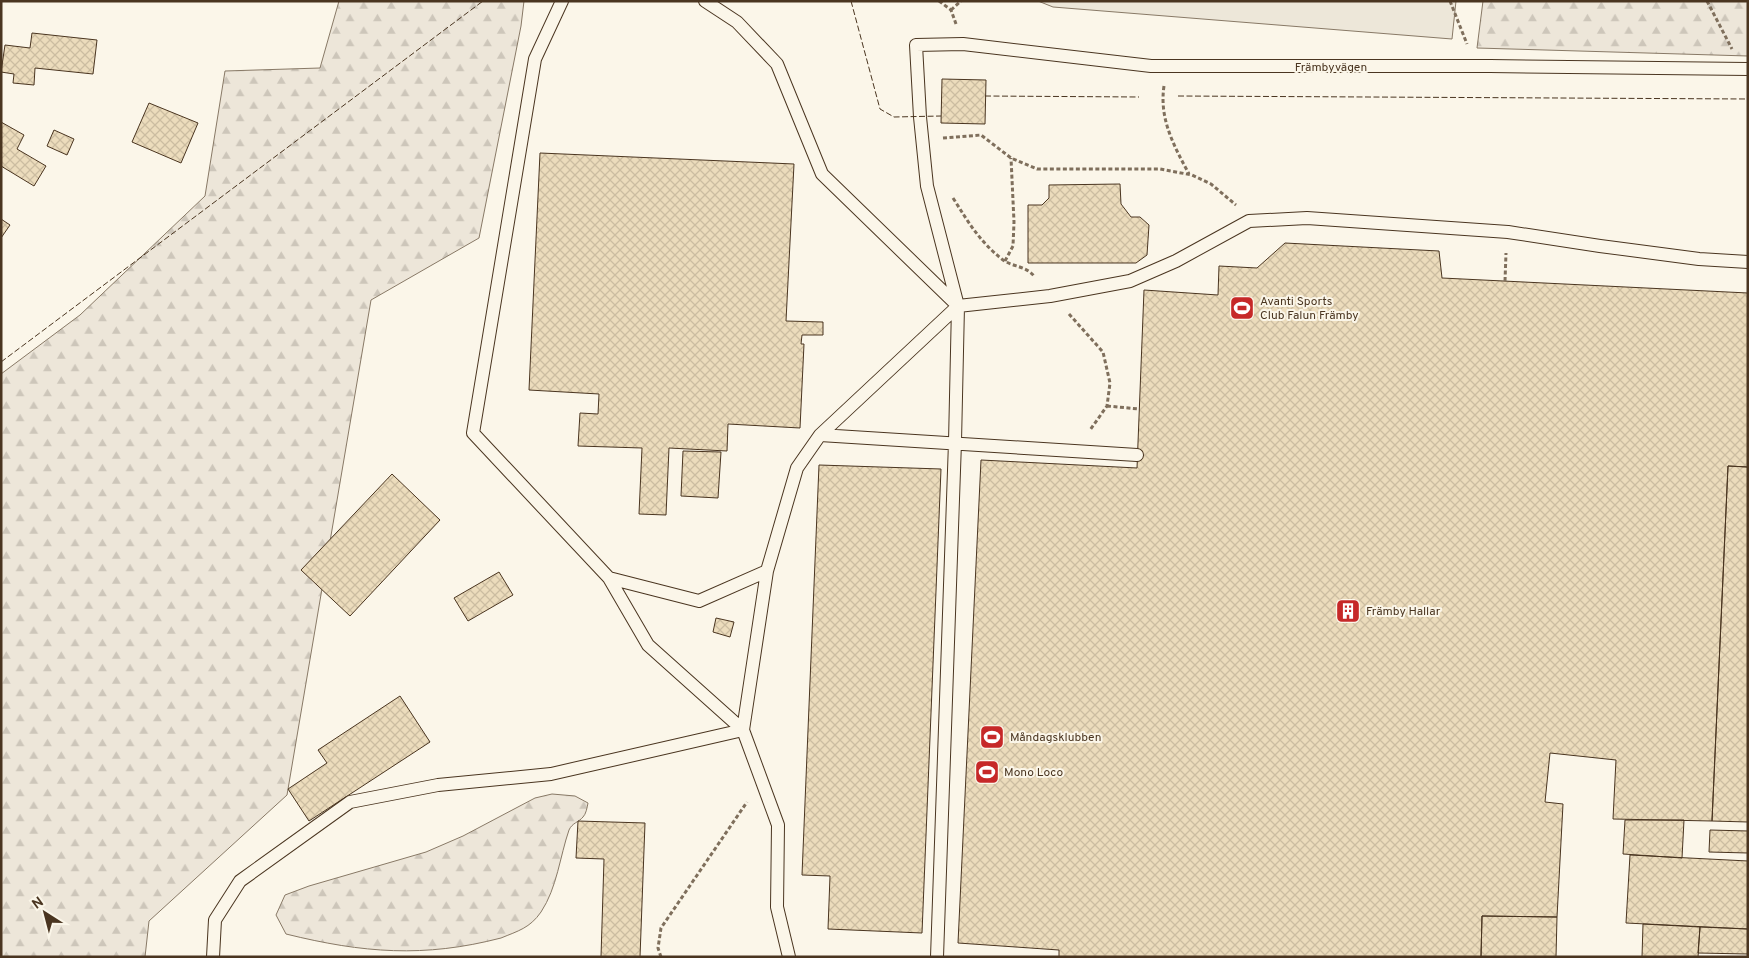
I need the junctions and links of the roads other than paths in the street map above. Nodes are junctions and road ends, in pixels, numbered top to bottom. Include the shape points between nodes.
1 (562, 1) edge
2 (705, 1) edge
3 (1746, 69) edge
4 (1748, 262) edge
5 (958, 306) junction
6 (820, 435) junction
7 (955, 442) junction
8 (1137, 455) dead end
9 (767, 571) junction
10 (609, 578) junction
11 (743, 730) junction
12 (213, 957) edge
13 (788, 957) edge
14 (937, 957) edge

1 - 10 lane via 535,59 473,433
2 - 5 lane via 737,22 777,64 822,174
3 - 5 lane, Främbyvägen via 1150,66 963,44 916,45 927,186
4 - 5 lane via 1690,258 1508,232 1307,218 1249,221 1176,261 1130,281 1050,296
5 - 6 lane
5 - 7 lane
6 - 7 lane
6 - 9 lane via 796,468
7 - 8 lane
7 - 14 lane
9 - 10 lane via 699,601
9 - 11 lane
10 - 11 lane via 648,645
11 - 12 lane via 551,774 438,785 350,802 240,881 215,920
11 - 13 lane via 778,825 777,907

